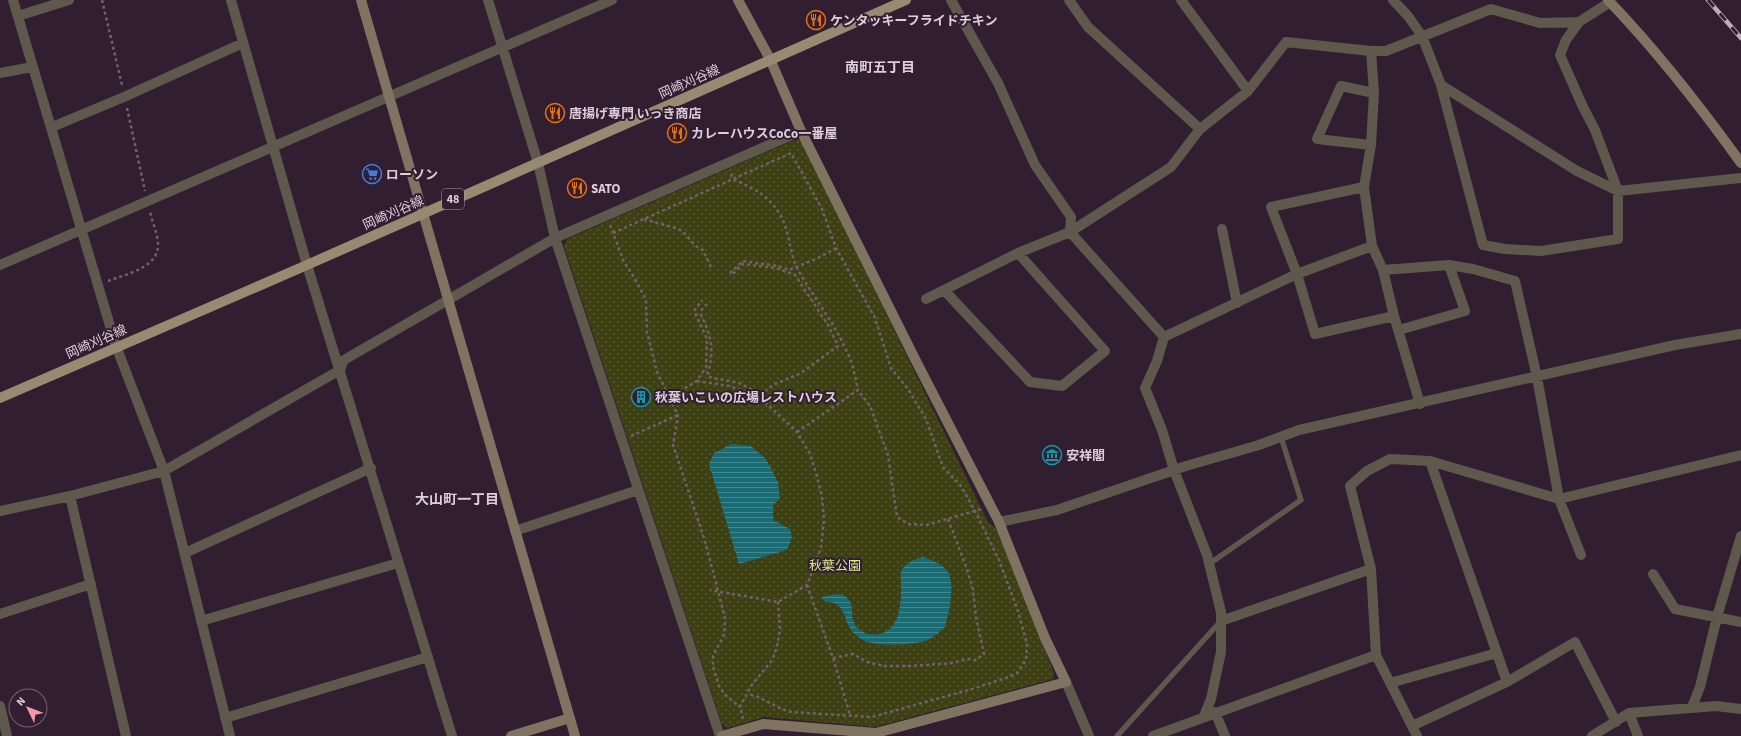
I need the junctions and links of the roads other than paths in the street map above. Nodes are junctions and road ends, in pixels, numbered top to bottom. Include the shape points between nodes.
1 (13, 0) edge
2 (69, 0) edge
3 (231, 0) edge
4 (361, 0) edge
5 (488, 0) edge
6 (612, 0) edge
7 (738, 0) edge
8 (906, 0) edge
9 (951, 0) edge
10 (1069, 0) edge
11 (1180, 0) edge
12 (1393, 0) edge
13 (1609, 1) edge
14 (18, 16) junction
15 (1579, 22) junction
16 (1422, 36) junction
17 (243, 43) junction
18 (502, 48) junction
19 (1371, 51) junction
20 (770, 59) junction
21 (32, 67) junction
22 (0, 73) edge
23 (1441, 85) junction
24 (1248, 91) junction
25 (1374, 93) junction
26 (389, 95) junction
27 (52, 127) junction
28 (1200, 129) junction
29 (801, 131) junction
30 (1371, 145) junction
31 (273, 147) junction
32 (538, 162) junction
33 (1741, 163) edge
34 (1741, 178) edge
35 (1364, 188) junction
36 (1618, 191) junction
37 (423, 212) junction
38 (1222, 229) dead end
39 (80, 230) junction
40 (1070, 232) junction
41 (555, 238) junction
42 (1372, 246) junction
43 (1018, 253) junction
44 (0, 264) edge
45 (307, 264) junction
46 (1448, 265) junction
47 (1383, 270) junction
48 (1297, 274) junction
49 (944, 290) junction
50 (926, 299) dead end
51 (449, 300) junction
52 (1237, 303) junction
53 (1394, 316) junction
54 (1399, 330) junction
55 (1164, 337) junction
56 (1740, 338) edge
57 (116, 346) junction
58 (340, 370) junction
59 (1537, 377) junction
60 (0, 398) edge
61 (1420, 404) junction
62 (1281, 437) junction
63 (1741, 456) edge
64 (1430, 461) junction
65 (370, 468) junction
66 (1174, 470) junction
67 (164, 472) junction
68 (638, 490) junction
69 (70, 496) junction
70 (1559, 499) junction
71 (0, 511) edge
72 (999, 522) junction
73 (516, 531) junction
74 (1741, 536) edge
75 (185, 553) junction
76 (1581, 555) dead end
77 (398, 563) junction
78 (1209, 564) junction
79 (1371, 569) junction
80 (1653, 574) dead end
81 (91, 584) junction
82 (0, 614) edge
83 (1717, 617) junction
84 (201, 621) junction
85 (1221, 621) junction
86 (1741, 622) edge
87 (1497, 653) junction
88 (1376, 655) junction
89 (428, 657) junction
90 (1066, 682) junction
91 (1507, 682) junction
92 (1390, 683) junction
93 (0, 706) edge
94 (1692, 707) junction
95 (1741, 709) edge
96 (1216, 712) junction
97 (1629, 713) junction
98 (1204, 716) junction
99 (225, 718) junction
100 (570, 718) junction
101 (1616, 722) junction
102 (1412, 726) junction
103 (4, 732) edge
104 (126, 736) edge
105 (230, 736) edge
106 (452, 736) edge
107 (511, 736) edge
108 (575, 736) edge
109 (721, 736) edge
110 (1089, 736) edge
111 (1117, 736) edge
112 (1153, 736) edge
113 (1225, 736) edge
114 (1417, 736) edge
115 (1592, 736) edge
116 (1638, 736) edge

1 - 14 street
2 - 14 street
3 - 17 street
4 - 26 street
5 - 18 street
6 - 18 street
7 - 20 street
8 - 20 main road, 岡崎刈谷線 / 48
9 - 40 street via 998,83 1035,165 1071,217
10 - 28 street via 1088,27
11 - 24 street
12 - 16 street
13 - 15 street
13 - 33 street via 1665,63
14 - 21 street
15 - 16 street via 1540,22 1491,9
15 - 36 street via 1566,40 1560,55 1582,107 1595,130
16 - 19 street via 1386,51
16 - 23 street
17 - 27 street
17 - 31 street
18 - 26 street
18 - 32 street
19 - 24 street via 1286,42
19 - 25 street
20 - 29 street
20 - 32 main road, 岡崎刈谷線 / 48
21 - 22 street
21 - 27 street
23 - 36 street via 1577,171
23 - 36 street via 1483,245 1541,251 1618,239
24 - 28 street
25 - 30 street
25 - 30 street via 1341,86 1317,139
26 - 31 street
26 - 37 street
27 - 39 street
28 - 40 street via 1171,167
29 - 41 street
29 - 72 street
30 - 35 street
31 - 39 street
31 - 45 street
32 - 37 main road, 岡崎刈谷線 / 48
32 - 41 street
34 - 36 street
35 - 42 street
35 - 48 street via 1271,207
37 - 45 main road, 岡崎刈谷線 / 48
37 - 51 street
38 - 52 street
39 - 44 street
39 - 57 street
40 - 43 street
40 - 55 street
41 - 51 street
41 - 68 street
42 - 47 street
42 - 48 street
43 - 49 street
43 - 49 street via 1105,351 1062,386 1030,382
45 - 57 main road, 岡崎刈谷線 / 48
45 - 58 street
46 - 47 street
46 - 54 street via 1465,311
46 - 59 street via 1516,281
47 - 53 street
48 - 52 street
48 - 53 street via 1315,334
49 - 50 street
51 - 58 street via 344,360
51 - 73 street
52 - 55 street
53 - 54 street
54 - 61 street
55 - 66 street via 1146,388
56 - 59 street via 1675,344
57 - 60 main road, 岡崎刈谷線 / 48
57 - 67 street
58 - 65 street
58 - 67 street
59 - 61 street
59 - 70 street
61 - 62 street via 1299,430
62 - 66 street
62 - 78 lane via 1301,500
63 - 70 street
64 - 70 street
64 - 79 street via 1390,459 1367,471 1350,486
64 - 87 street
65 - 75 street
65 - 77 street
66 - 72 street via 1057,510
66 - 78 street
67 - 69 street
67 - 75 street
68 - 73 street
68 - 109 street
69 - 71 street
69 - 81 street
70 - 76 street
72 - 90 street via 1045,638
73 - 100 street
74 - 83 street
75 - 84 street
77 - 84 street
77 - 89 street
78 - 85 street
79 - 85 street
79 - 88 street
80 - 83 street via 1675,609
81 - 82 street
81 - 104 street
83 - 86 street
83 - 94 street via 1700,687
84 - 99 street
85 - 98 street via 1221,652 1211,699
85 - 111 lane
87 - 91 street
87 - 92 street
88 - 92 street
88 - 96 street
89 - 99 street
89 - 106 street
90 - 109 street via 876,733 763,724
90 - 110 street
91 - 101 street via 1575,642
91 - 102 street
92 - 102 street
93 - 103 street
94 - 95 street
94 - 97 street
96 - 98 street
96 - 113 street
97 - 101 street
97 - 116 street
98 - 112 street
99 - 105 street
100 - 107 street
100 - 108 street
101 - 115 street
102 - 114 street

